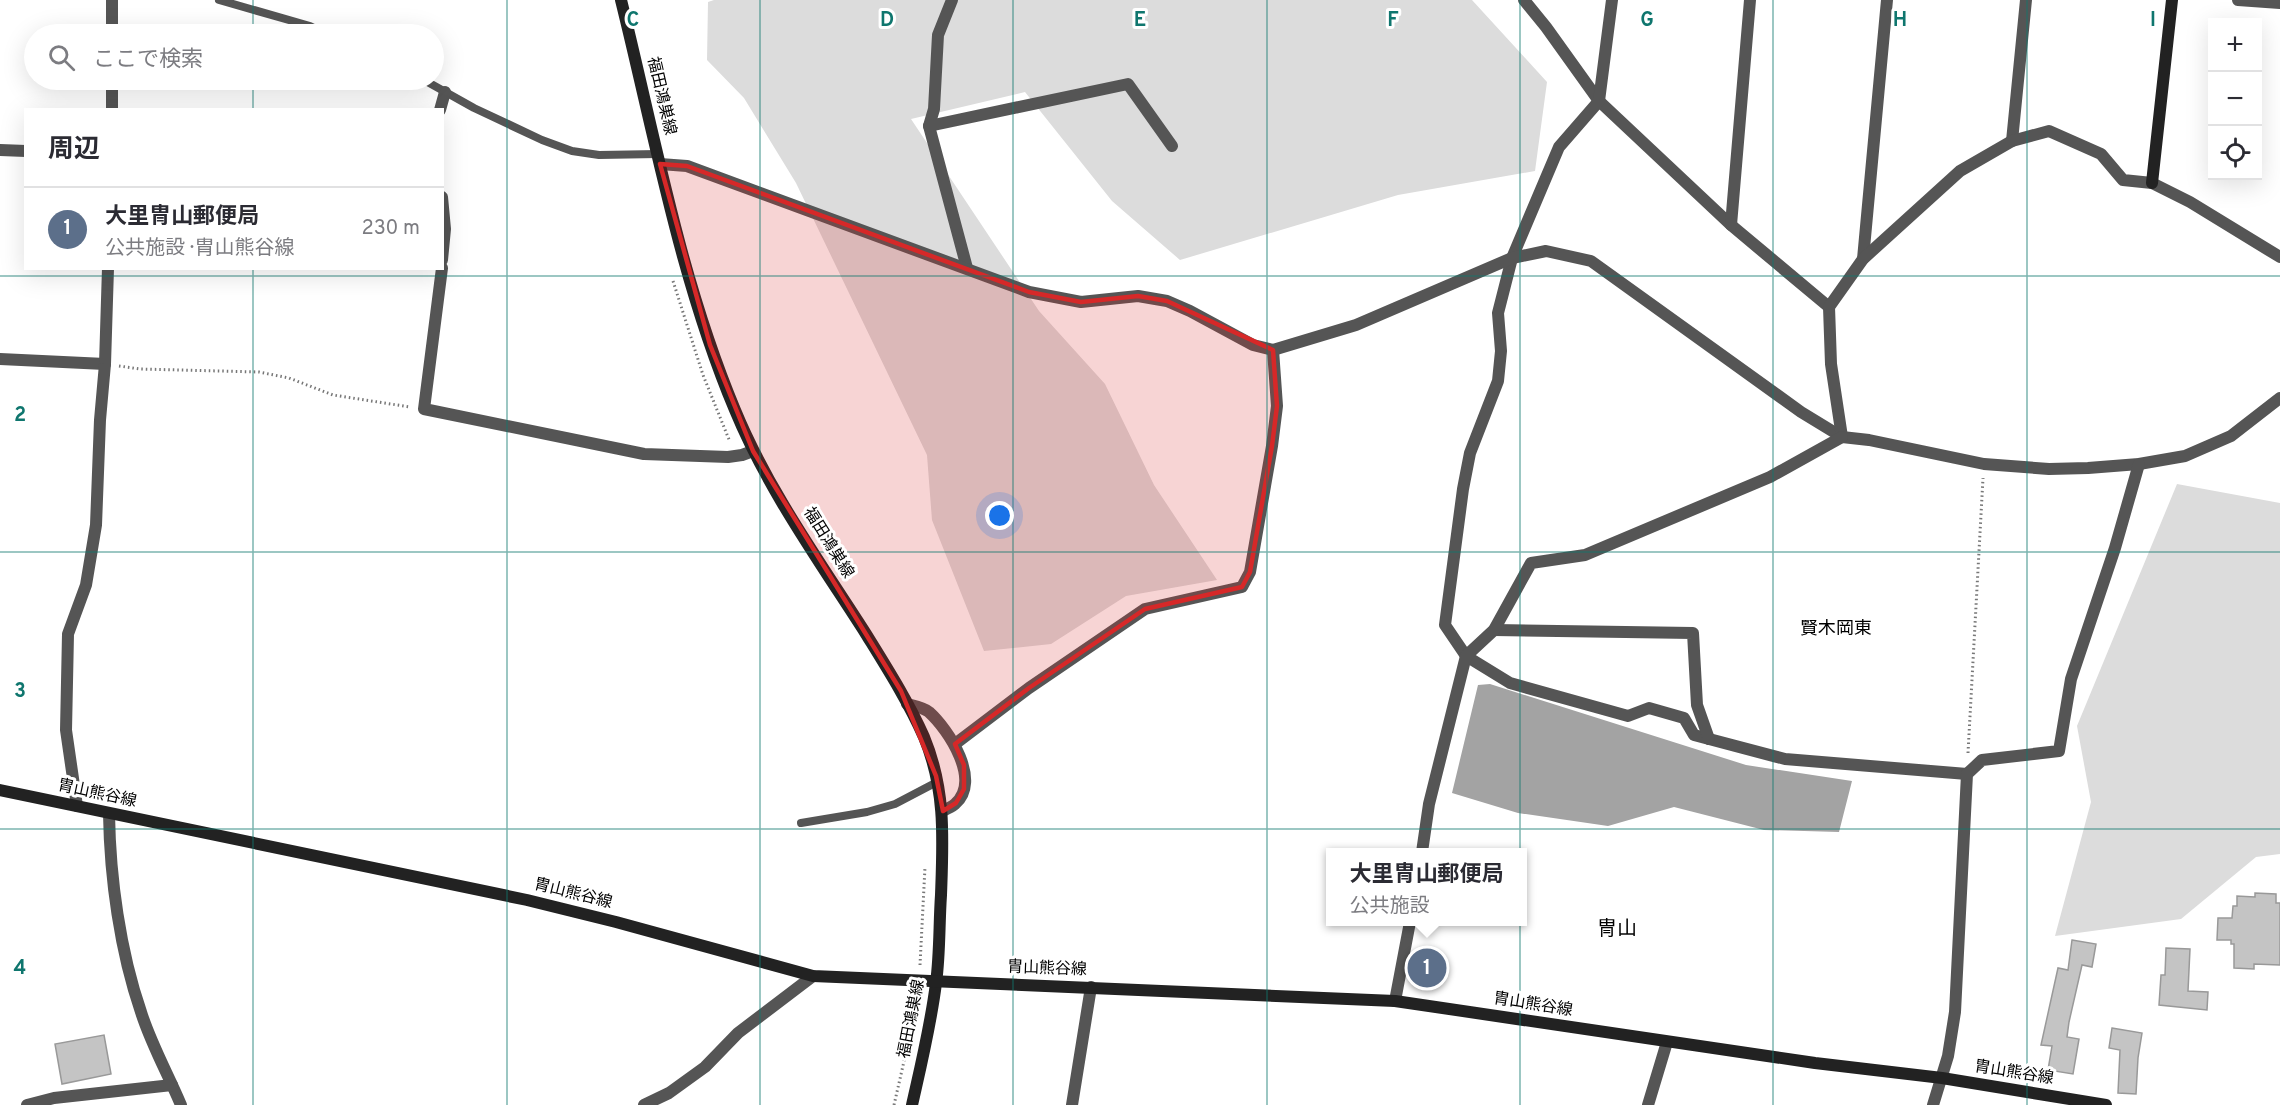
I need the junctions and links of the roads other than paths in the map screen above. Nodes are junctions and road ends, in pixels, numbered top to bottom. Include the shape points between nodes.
1 (112, 0) edge
2 (219, 0) edge
3 (621, 0) edge
4 (952, 0) edge
5 (1524, 0) edge
6 (1612, 0) edge
7 (1750, 0) edge
8 (1887, 0) edge
9 (2026, 0) edge
10 (2172, 0) edge
11 (2238, 0) edge
12 (2280, 3) edge
13 (112, 24) edge
14 (303, 24) edge
15 (112, 90) edge
16 (442, 90) edge
17 (445, 92) junction
18 (1599, 101) junction
19 (111, 108) edge
20 (441, 108) edge
21 (929, 126) junction
22 (2012, 141) junction
23 (1172, 146) dead end
24 (0, 150) edge
25 (24, 151) edge
26 (659, 159) junction
27 (2152, 183) junction
28 (444, 218) edge
29 (1731, 225) junction
30 (444, 239) edge
31 (2280, 257) edge
32 (1512, 258) junction
33 (1863, 259) junction
34 (967, 268) junction
35 (108, 270) edge
36 (442, 270) edge
37 (1829, 307) junction
38 (1273, 350) junction
39 (0, 359) edge
40 (105, 364) junction
41 (2280, 398) edge
42 (1842, 437) junction
43 (753, 450) junction
44 (2139, 464) junction
45 (1494, 630) junction
46 (1466, 656) junction
47 (907, 704) junction
48 (1709, 739) junction
49 (954, 744) junction
50 (1967, 774) junction
51 (937, 782) junction
52 (0, 790) edge
53 (77, 806) junction
54 (943, 811) junction
55 (109, 814) junction
56 (801, 823) dead end
57 (1423, 848) edge
58 (1409, 926) edge
59 (813, 976) junction
60 (937, 981) junction
61 (1091, 987) junction
62 (1395, 1001) junction
63 (1667, 1042) junction
64 (1942, 1078) junction
65 (172, 1085) junction
66 (27, 1105) edge
67 (181, 1105) edge
68 (644, 1105) edge
69 (912, 1105) edge
70 (1072, 1105) edge
71 (1648, 1105) edge
72 (1933, 1105) edge
73 (2106, 1105) edge

1 - 13 street
2 - 14 lane
3 - 26 main road, 福田鴻巣線
4 - 21 street via 938,35 934,109
5 - 18 street
6 - 18 street
7 - 29 street
8 - 33 street
9 - 22 street
10 - 27 main road
11 - 12 street
15 - 19 street
16 - 17 lane
17 - 20 street
17 - 26 lane via 572,151
18 - 29 street
18 - 32 street via 1559,147
21 - 23 street via 1128,84
21 - 34 street
22 - 27 street via 2049,131 2101,154 2123,180
22 - 33 street via 1960,171
24 - 25 street
26 - 34 street
26 - 43 main road, 福田鴻巣線 via 710,345
27 - 31 street
28 - 30 street
29 - 37 street
32 - 38 street via 1356,325
32 - 42 street via 1545,251 1591,261 1801,412
32 - 46 street via 1498,313 1498,381 1470,453 1445,625
33 - 37 street
34 - 38 street via 1029,292 1081,302 1138,296 1167,301 1253,345
35 - 40 street
36 - 43 street via 424,409 644,454 728,457
37 - 42 street via 1831,364
38 - 49 street via 1277,406 1272,446 1250,572 1242,587 1145,609
39 - 40 street
40 - 53 street via 96,525 86,585 68,634 66,730
41 - 44 street via 2231,436 2185,456
42 - 44 street via 1984,464 2049,469
42 - 45 street via 1770,477 1585,555 1530,563
43 - 47 main road, 福田鴻巣線
44 - 50 street via 2071,680 2059,751 1982,760
45 - 46 street
45 - 48 street via 1694,633 1697,705
46 - 48 street via 1510,683 1628,716 1649,708 1684,718 1694,735
46 - 57 street via 1429,804
47 - 49 street via 929,711
47 - 51 main road, 福田鴻巣線 via 924,739
48 - 50 street via 1785,759
49 - 54 street via 964,765 964,789 956,804
50 - 64 street via 1955,1012
51 - 54 main road, 福田鴻巣線
51 - 56 lane via 896,804
52 - 53 main road, 胄山熊谷線
53 - 55 main road, 胄山熊谷線
54 - 60 main road, 福田鴻巣線
55 - 59 main road, 胄山熊谷線 via 527,900
55 - 65 street via 109,851 126,956 141,1013
58 - 62 street
59 - 60 main road, 胄山熊谷線
59 - 68 street via 738,1033 705,1067
60 - 61 main road, 胄山熊谷線
60 - 69 main road, 福田鴻巣線
61 - 62 main road, 胄山熊谷線
61 - 70 street
62 - 63 main road, 胄山熊谷線
63 - 64 main road, 胄山熊谷線
63 - 71 street
64 - 72 street
64 - 73 main road, 胄山熊谷線
65 - 66 street via 54,1098
65 - 67 street

